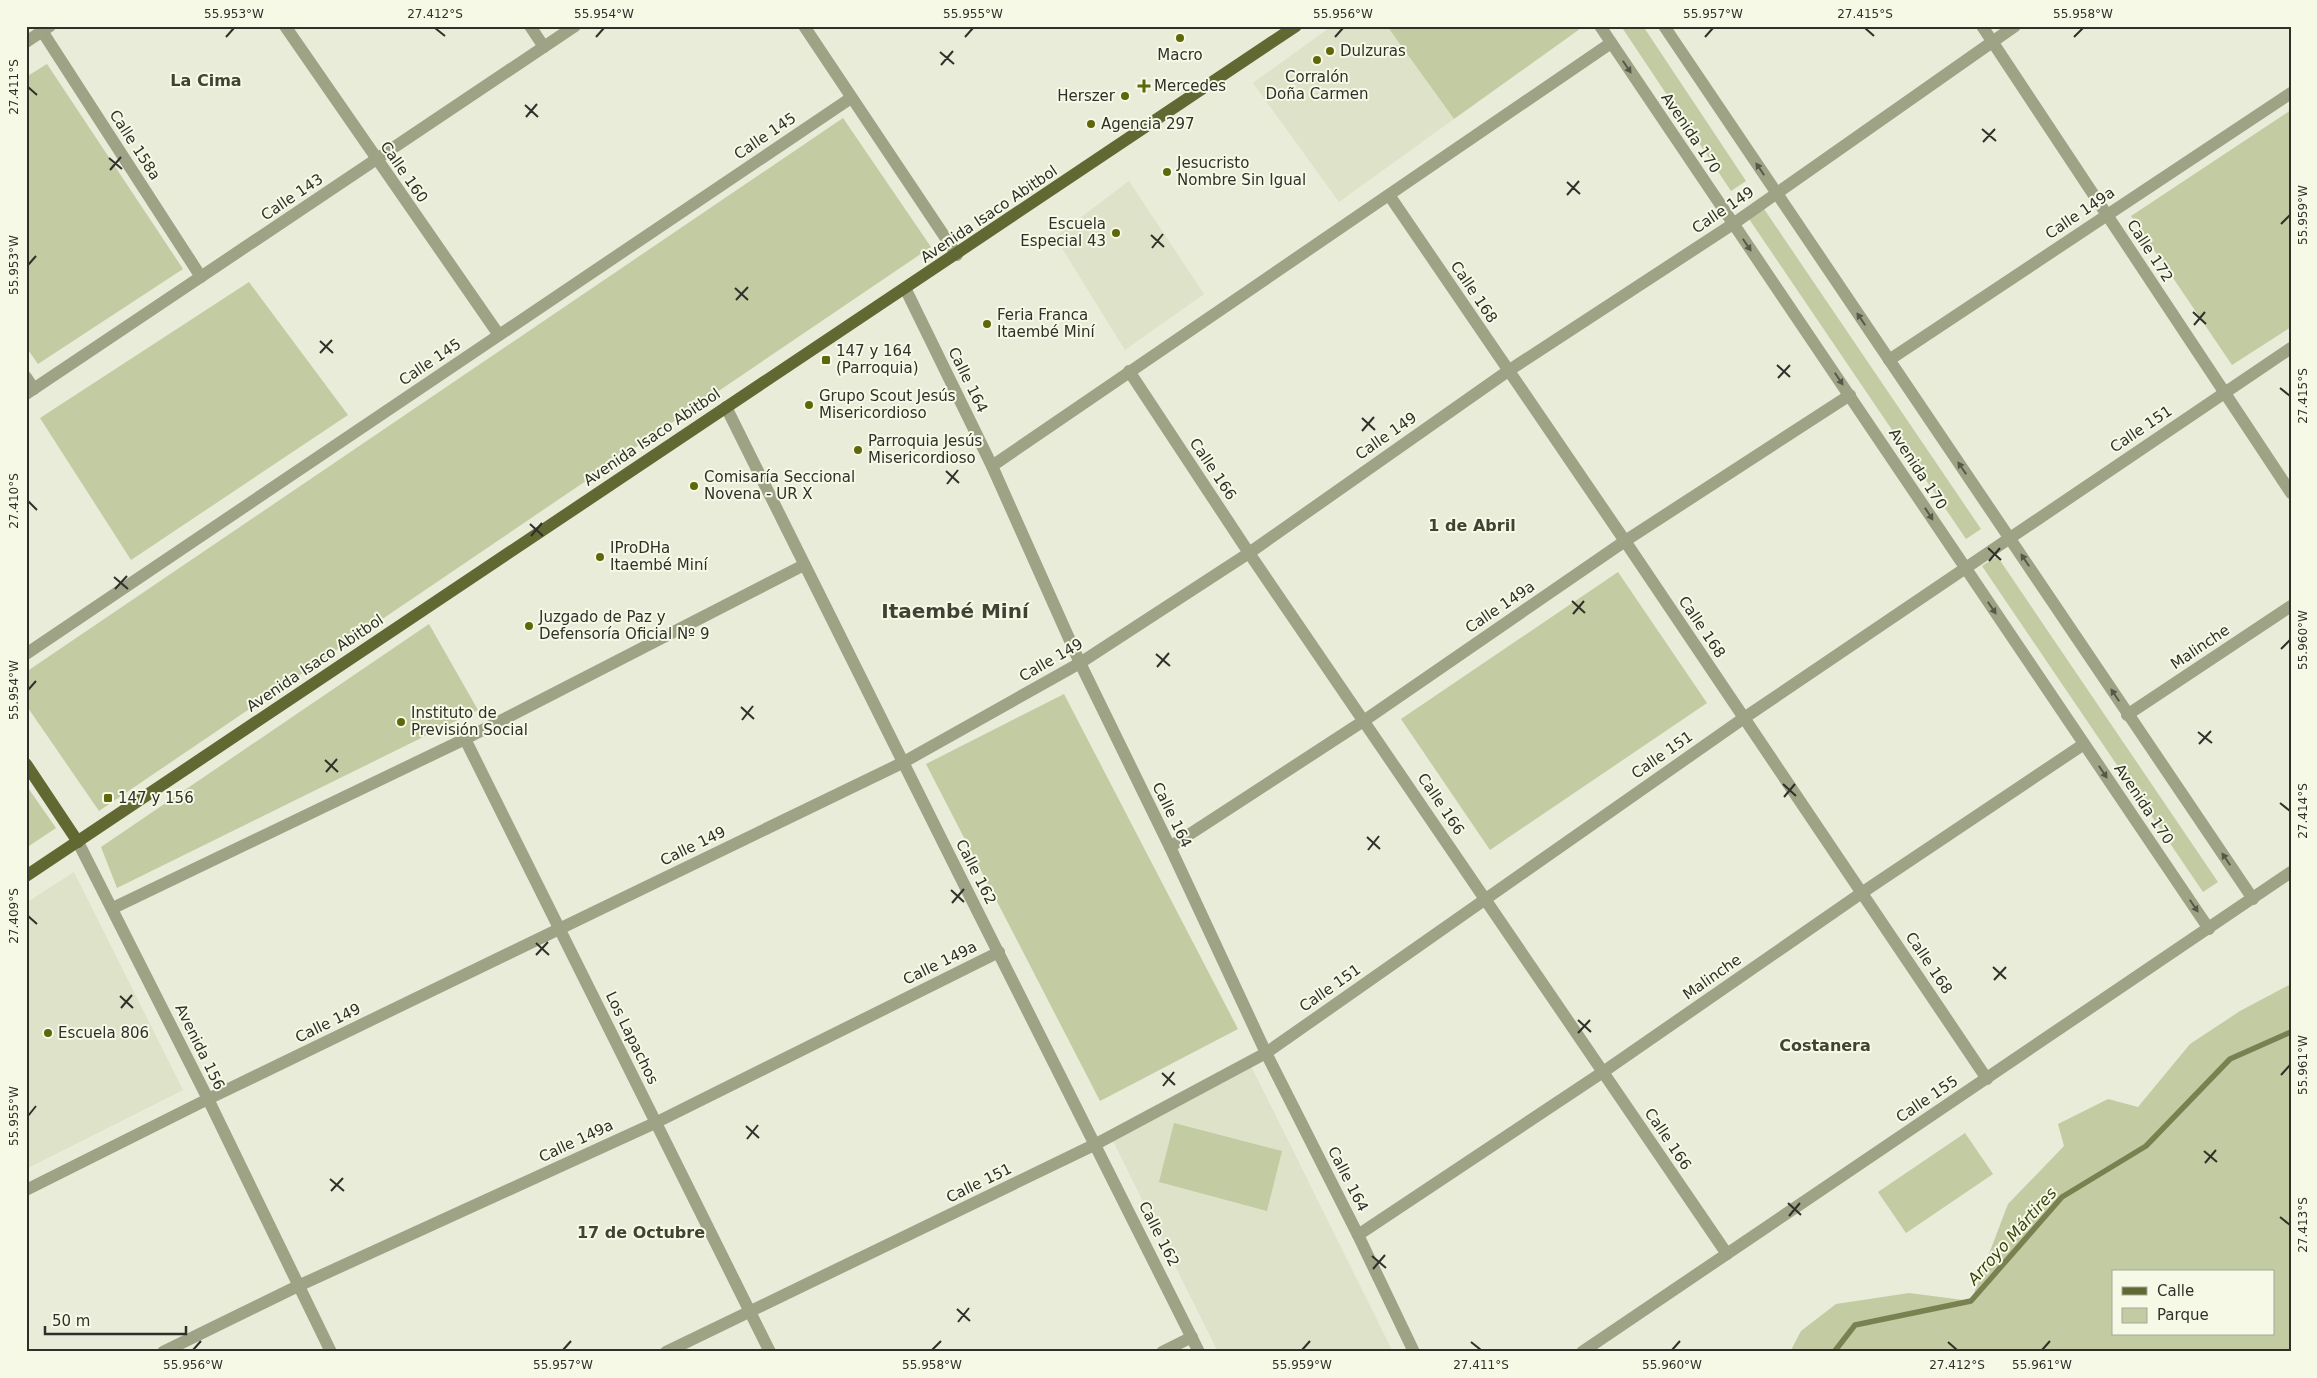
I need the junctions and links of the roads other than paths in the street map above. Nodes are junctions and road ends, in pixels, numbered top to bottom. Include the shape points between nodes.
1 (285, 26) edge
2 (530, 26) edge
3 (575, 26) edge
4 (804, 26) edge
5 (1296, 26) edge
6 (1600, 26) edge
7 (1664, 26) edge
8 (1982, 26) edge
9 (2015, 26) edge
10 (46, 29) edge
11 (26, 42) edge
12 (1611, 42) junction
13 (1992, 42) junction
14 (544, 47) junction
15 (2291, 93) edge
16 (851, 98) junction
17 (376, 160) junction
18 (1776, 193) junction
19 (1389, 195) junction
20 (2107, 214) junction
21 (1733, 224) junction
22 (957, 254) junction
23 (201, 277) junction
24 (906, 290) junction
25 (499, 335) junction
26 (2291, 348) edge
27 (1889, 360) junction
28 (1129, 371) junction
29 (1508, 371) junction
30 (26, 377) edge
31 (30, 392) edge
32 (2223, 394) junction
33 (1850, 396) junction
34 (726, 407) junction
35 (992, 466) junction
36 (2291, 494) edge
37 (2009, 537) junction
38 (1625, 541) junction
39 (1249, 552) junction
40 (804, 565) junction
41 (1964, 568) junction
42 (2291, 606) edge
43 (26, 654) edge
44 (1080, 663) junction
45 (2127, 715) junction
46 (1744, 718) junction
47 (1365, 720) junction
48 (465, 739) junction
49 (2084, 744) junction
50 (902, 763) junction
51 (26, 764) edge
52 (78, 842) junction
53 (1170, 847) junction
54 (2291, 872) edge
55 (26, 876) edge
56 (1863, 892) junction
57 (1485, 898) junction
58 (2253, 899) junction
59 (113, 908) junction
60 (561, 928) junction
61 (2209, 928) junction
62 (999, 952) junction
63 (1266, 1053) junction
64 (1603, 1072) junction
65 (1987, 1078) junction
66 (208, 1099) junction
67 (655, 1123) junction
68 (1096, 1144) junction
69 (26, 1190) edge
70 (1358, 1235) junction
71 (1727, 1254) junction
72 (298, 1286) junction
73 (750, 1312) junction
74 (1192, 1338) junction
75 (163, 1352) edge
76 (331, 1352) edge
77 (666, 1352) edge
78 (770, 1352) edge
79 (1162, 1352) edge
80 (1199, 1352) edge
81 (1414, 1352) edge
82 (1582, 1352) edge

1 - 17 street, Calle 160
2 - 14 street
3 - 14 street, Calle 143
4 - 16 street
5 - 22 main road, Avenida Isaco Abitbol
6 - 12 street, Avenida 170
18 -> 7 street
8 - 13 street, Calle 172
9 - 13 street, Calle 149
10 - 11 street
10 - 23 street, Calle 158a
12 - 19 street
12 -> 21 street, Avenida 170
13 - 18 street, Calle 149
13 - 20 street, Calle 172
14 - 17 street, Calle 143
15 - 20 street, Calle 149a
16 - 22 street
16 - 25 street, Calle 145
17 - 23 street, Calle 143
17 - 25 street, Calle 160
18 - 21 street, Calle 149
27 -> 18 street
19 - 28 street
19 - 29 street, Calle 168
20 - 27 street, Calle 149a
20 - 32 street, Calle 172
21 - 29 street, Calle 149
21 -> 33 street, Avenida 170
22 - 24 main road, Avenida Isaco Abitbol
23 - 31 street, Calle 143
24 - 34 main road, Avenida Isaco Abitbol
24 - 35 street, Calle 164
25 - 43 street, Calle 145
26 - 32 street, Calle 151
37 -> 27 street
28 - 35 street
28 - 39 street, Calle 166
29 - 38 street, Calle 168
29 - 39 street, Calle 149
30 - 31 street
32 - 36 street, Calle 172
32 - 37 street, Calle 151
33 - 38 street, Calle 149a
33 -> 41 street, Avenida 170
34 - 40 street, Calle 162
34 - 52 main road, Avenida Isaco Abitbol
35 - 44 street, Calle 164
37 - 41 street
45 -> 37 street
38 - 46 street, Calle 168
38 - 47 street, Calle 149a
39 - 44 street, Calle 149
39 - 47 street, Calle 166
40 - 48 street
40 - 50 street, Calle 162
41 - 46 street, Calle 151
41 -> 49 street, Avenida 170
42 - 45 street, Malinche
44 - 50 street, Calle 149
44 - 53 street, Calle 164
58 -> 45 street
46 - 56 street, Calle 168
46 - 57 street, Calle 151
47 - 53 street, Calle 149a
47 - 57 street, Calle 166
48 - 59 street
48 - 60 street, Los Lapachos
49 - 56 street, Malinche
49 -> 61 street, Avenida 170
50 - 60 street, Calle 149
50 - 62 street, Calle 162
51 - 52 main road, Avenida 156
52 - 55 main road, Avenida Isaco Abitbol
52 - 59 street, Avenida 156
53 - 63 street, Calle 164
54 - 58 street, Calle 155
56 - 64 street, Malinche
56 - 65 street, Calle 168
57 - 63 street, Calle 151
57 - 64 street, Calle 166
58 - 61 street, Calle 155
59 - 66 street, Avenida 156
60 - 66 street, Calle 149
60 - 67 street, Los Lapachos
61 - 65 street, Calle 155
62 - 67 street, Calle 149a
62 - 68 street, Calle 162
63 - 68 street, Calle 151
63 - 70 street, Calle 164
64 - 70 street, Malinche
64 - 71 street, Calle 166
65 - 71 street, Calle 155
66 - 69 street, Calle 149
66 - 72 street, Avenida 156
67 - 72 street, Calle 149a
67 - 73 street, Los Lapachos
68 - 73 street, Calle 151
68 - 74 street, Calle 162
70 - 81 street, Calle 164
71 - 82 street, Calle 155
72 - 75 street, Calle 149a
72 - 76 street, Avenida 156
73 - 77 street, Calle 151
73 - 78 street, Los Lapachos
74 - 79 street
74 - 80 street, Calle 162

